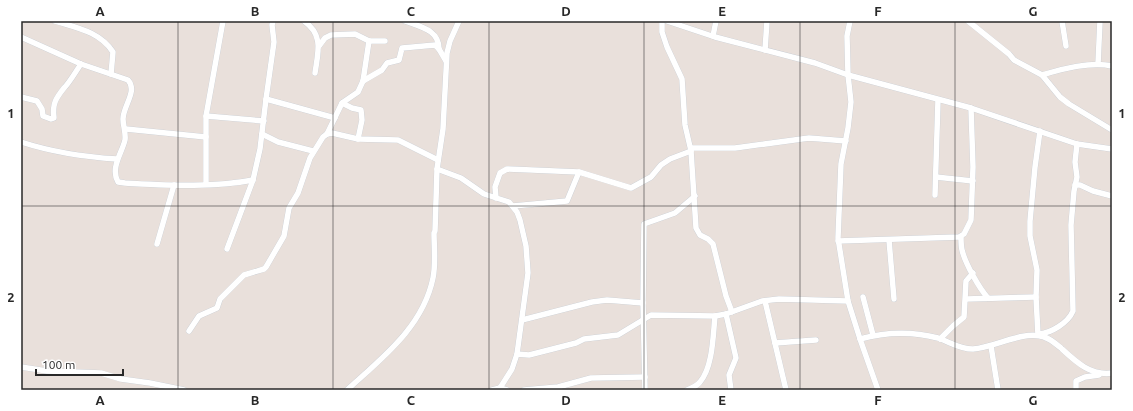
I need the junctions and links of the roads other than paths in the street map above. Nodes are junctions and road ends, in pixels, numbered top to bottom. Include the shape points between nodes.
1 (55, 21) edge
2 (222, 21) edge
3 (273, 21) edge
4 (304, 21) edge
5 (405, 21) edge
6 (459, 21) edge
7 (662, 21) edge
8 (667, 21) edge
9 (716, 21) edge
10 (767, 21) edge
11 (850, 21) edge
12 (968, 21) edge
13 (1062, 21) edge
14 (1100, 21) edge
15 (713, 36) junction
16 (22, 38) edge
17 (368, 41) junction
18 (385, 41) dead end
19 (319, 46) junction
20 (1066, 46) dead end
21 (439, 49) junction
22 (765, 50) junction
23 (446, 61) junction
24 (81, 64) junction
25 (1098, 64) junction
26 (1112, 66) edge
27 (315, 73) dead end
28 (111, 74) junction
29 (848, 75) junction
30 (1042, 75) junction
31 (363, 81) junction
32 (21, 97) edge
33 (266, 99) junction
34 (938, 100) junction
35 (342, 103) junction
36 (971, 108) junction
37 (206, 116) junction
38 (335, 118) junction
39 (264, 121) junction
40 (126, 129) junction
41 (1112, 130) edge
42 (1040, 132) junction
43 (262, 134) junction
44 (327, 134) junction
45 (206, 138) junction
46 (358, 139) junction
47 (846, 141) junction
48 (21, 142) edge
49 (1077, 144) junction
50 (691, 150) junction
51 (1112, 150) edge
52 (313, 151) junction
53 (117, 159) junction
54 (438, 160) junction
55 (437, 169) junction
56 (579, 172) junction
57 (936, 177) junction
58 (253, 180) junction
59 (973, 181) junction
60 (206, 184) junction
61 (174, 185) junction
62 (1075, 185) junction
63 (935, 195) dead end
64 (694, 196) junction
65 (1112, 196) edge
66 (496, 198) junction
67 (513, 206) junction
68 (961, 237) junction
69 (889, 240) junction
70 (838, 241) junction
71 (157, 244) dead end
72 (227, 249) dead end
73 (973, 273) junction
74 (863, 297) dead end
75 (1036, 297) junction
76 (988, 298) junction
77 (894, 299) dead end
78 (966, 299) junction
79 (765, 301) junction
80 (848, 301) junction
81 (643, 303) junction
82 (729, 313) junction
83 (715, 316) junction
84 (522, 320) junction
85 (644, 320) junction
86 (189, 331) dead end
87 (873, 335) junction
88 (1036, 335) junction
89 (860, 339) junction
90 (940, 339) junction
91 (816, 340) dead end
92 (775, 343) junction
93 (991, 346) junction
94 (517, 354) junction
95 (21, 367) edge
96 (1103, 374) junction
97 (1112, 374) edge
98 (645, 377) junction
99 (500, 388) junction
100 (184, 390) edge
101 (347, 390) edge
102 (492, 390) edge
103 (507, 390) edge
104 (524, 390) edge
105 (645, 390) edge
106 (687, 390) edge
107 (731, 390) edge
108 (786, 390) edge
109 (878, 390) edge
110 (998, 390) edge
111 (1076, 390) edge

1 - 28 street via 91,33 105,41 113,52
2 - 37 street
3 - 33 street via 274,42
4 - 19 street via 318,37
5 - 21 street via 434,34 439,41
6 - 23 street via 450,41
7 - 50 street via 666,47 682,79 685,125
8 - 15 street
9 - 15 street
10 - 22 street
11 - 29 street via 847,36
12 - 30 street via 1014,60
13 - 20 street
14 - 25 street
15 - 22 street
16 - 24 street
17 - 18 street
17 - 19 street via 356,34 331,35
17 - 31 street
19 - 27 street
21 - 23 street
21 - 31 street via 435,45 402,48 399,60 387,63 382,70
22 - 29 street
23 - 54 street via 443,129
24 - 28 street
24 - 32 street via 56,97 54,118 43,116 37,101
25 - 26 street
25 - 30 street via 1071,67
28 - 40 street via 128,80 131,84 123,118
29 - 34 street
29 - 47 street via 850,102
30 - 41 street via 1060,97
31 - 35 street via 358,92
33 - 38 street
33 - 39 street
34 - 36 street
34 - 57 street
35 - 38 street
35 - 46 street via 360,110 362,120
36 - 42 street
36 - 59 street
37 - 39 street
37 - 45 street
38 - 44 street
39 - 43 street
40 - 45 street
40 - 53 street via 121,154
42 - 49 street
42 - 75 street via 1030,221 1030,236 1037,270
43 - 52 street via 278,142
43 - 58 street
44 - 46 street
44 - 52 street
45 - 60 street
46 - 54 street via 398,140
47 - 50 street via 809,138 735,148
47 - 70 street via 841,164
48 - 53 street via 77,156
49 - 51 street
49 - 62 street
50 - 56 street via 670,159 651,177 632,188
50 - 64 street
52 - 86 street via 298,193 289,208 284,236 266,267 244,275 220,299 217,308 199,316
53 - 61 street via 118,182
54 - 55 street
55 - 66 street via 461,178 484,194
55 - 101 street via 434,274 426,301 412,326
56 - 66 street via 507,169 500,173 495,187
56 - 67 street via 567,201
57 - 59 street
57 - 63 street
58 - 60 street
58 - 72 street
59 - 68 street via 971,220
60 - 61 street
61 - 71 street
62 - 65 street
62 - 88 street via 1071,225 1073,311 1068,319 1053,330
64 - 81 street via 675,213 644,224
64 - 82 street via 698,232 713,244
66 - 67 street
67 - 84 street via 520,220 527,255 528,273
68 - 69 street
68 - 73 street via 962,250
69 - 70 street
69 - 77 street
70 - 80 street
73 - 76 street
73 - 78 street via 966,281
74 - 87 street
75 - 76 street
75 - 88 street
76 - 78 street
78 - 90 street via 964,317
79 - 80 street
79 - 82 street
79 - 92 street
80 - 89 street
81 - 84 street via 607,300 592,302
81 - 85 street
82 - 83 street
82 - 107 street via 736,358 729,376
83 - 85 street via 654,315
83 - 106 street via 706,372 701,382
84 - 94 street
85 - 94 street via 618,335 584,339 529,355
85 - 98 street
87 - 89 street
87 - 90 street via 912,333
88 - 93 street
88 - 96 street via 1053,341 1079,364
89 - 109 street
90 - 93 street via 963,348
91 - 92 street
92 - 108 street
93 - 110 street
94 - 99 street via 512,370
95 - 100 street via 47,372 101,373
96 - 97 street
96 - 111 street via 1076,381
98 - 104 street via 591,378 558,387
98 - 105 street
99 - 102 street
99 - 103 street

